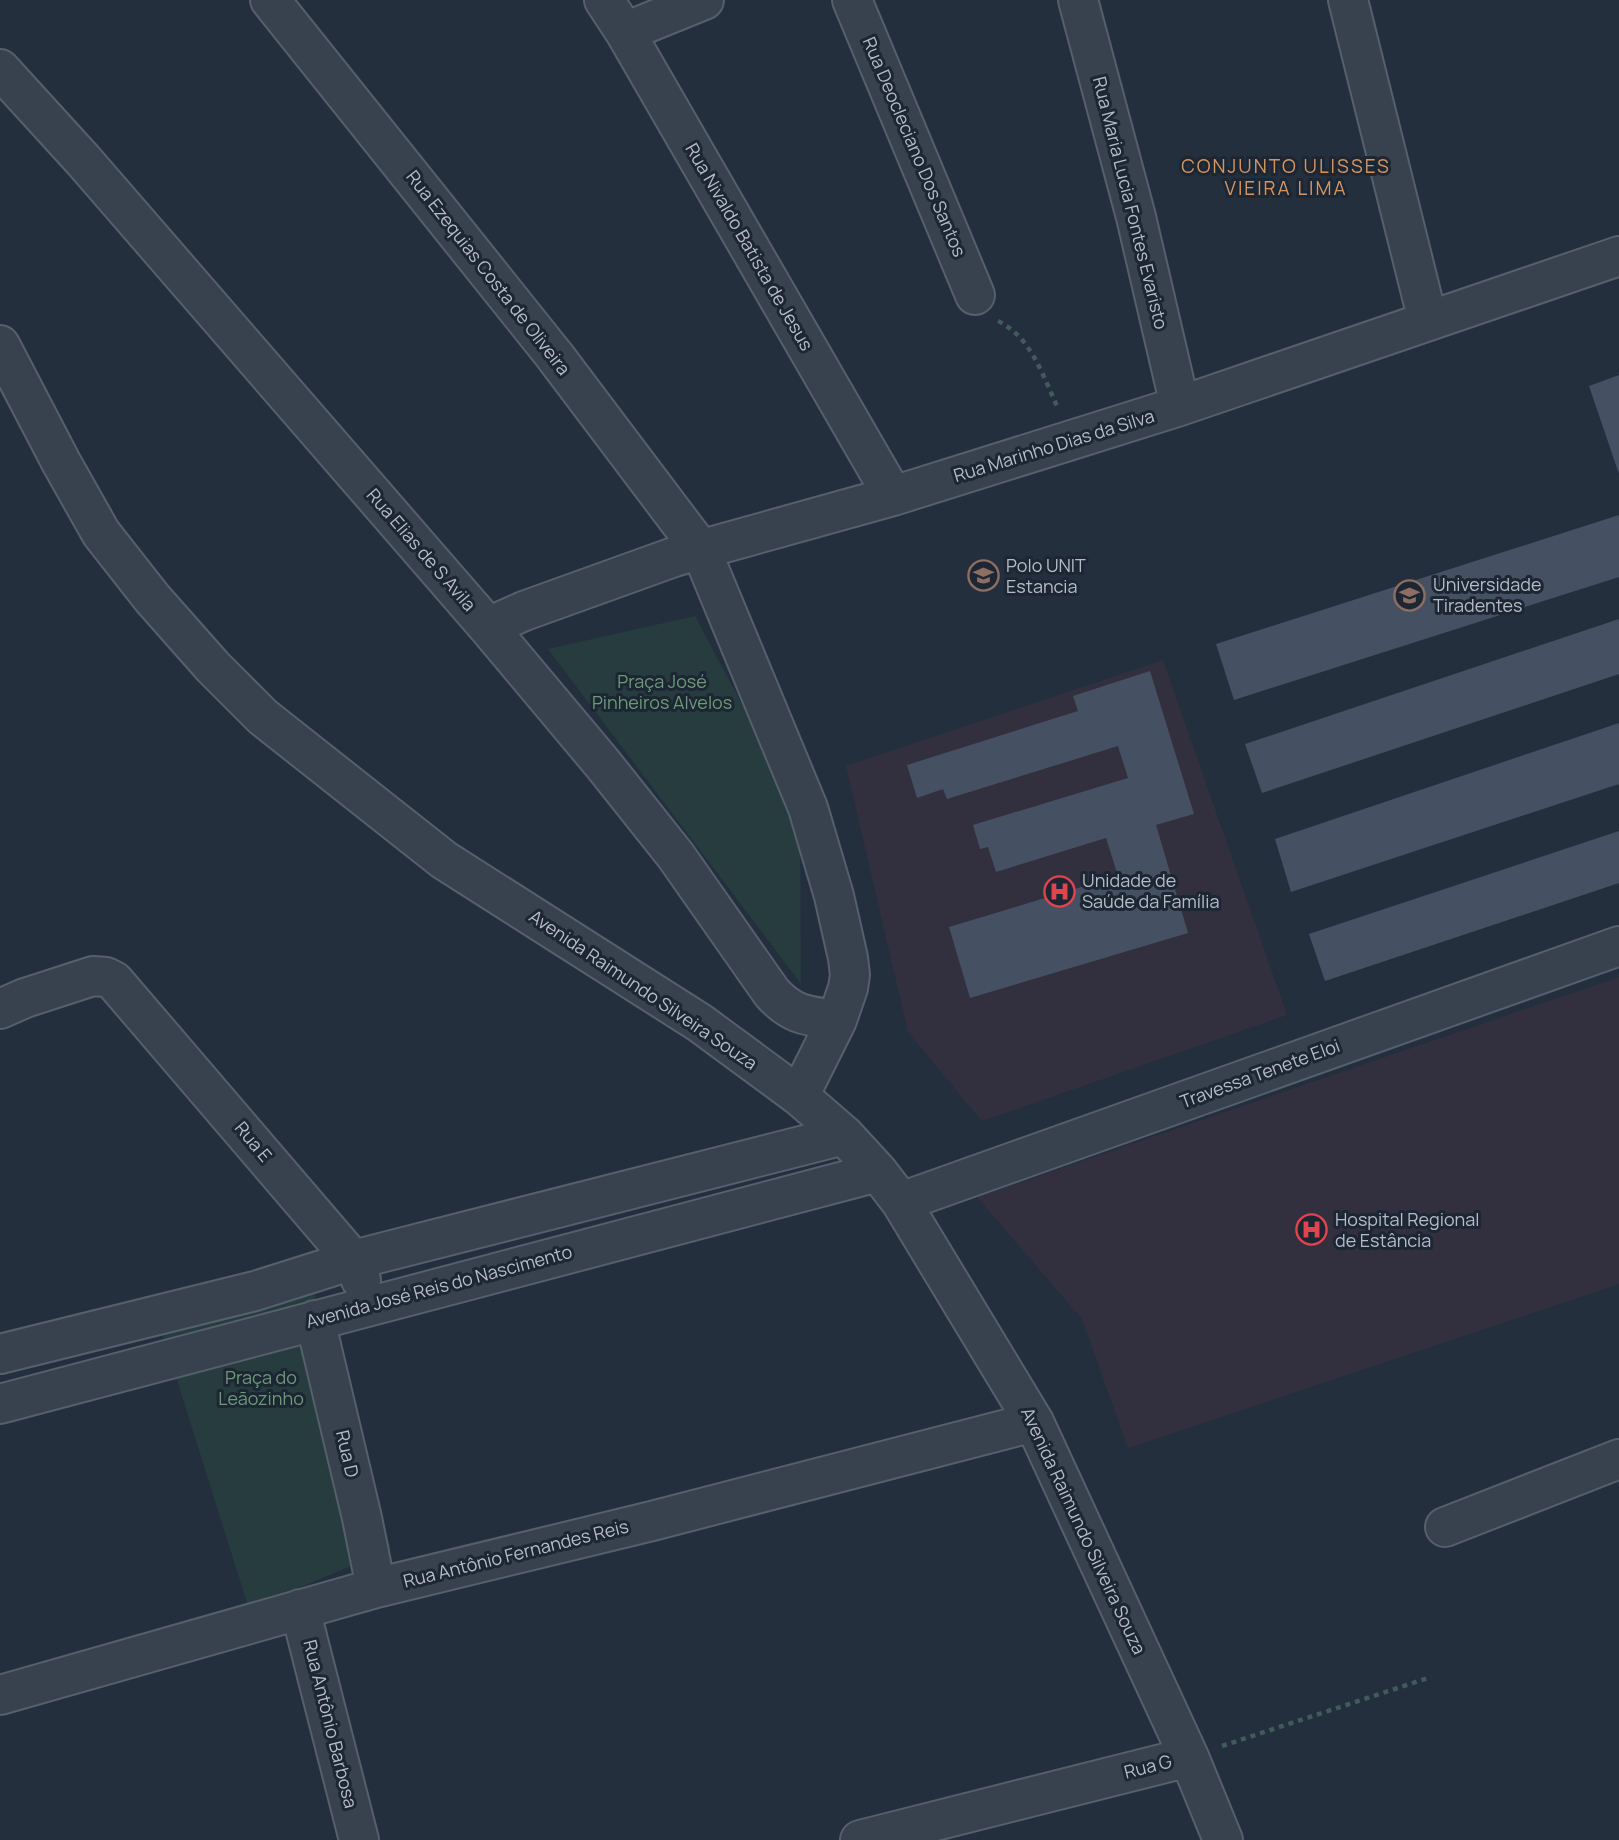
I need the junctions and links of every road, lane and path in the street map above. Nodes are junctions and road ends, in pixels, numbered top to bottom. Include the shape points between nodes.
1 (270, 0) edge
2 (604, 0) edge
3 (704, 0) edge
4 (852, 0) edge
5 (1078, 0) edge
6 (1348, 0) edge
7 (625, 32) junction
8 (0, 69) edge
9 (1619, 256) edge
10 (975, 295) joint
11 (1428, 321) junction
12 (0, 345) edge
13 (1180, 407) junction
14 (1072, 440) junction
15 (893, 496) junction
16 (701, 550) junction
17 (488, 627) junction
18 (1619, 946) edge
19 (0, 1009) edge
20 (837, 1020) junction
21 (799, 1096) junction
22 (844, 1135) junction
23 (878, 1172) junction
24 (901, 1202) junction
25 (352, 1260) junction
26 (372, 1304) junction
27 (315, 1320) junction
28 (0, 1354) edge
29 (0, 1404) edge
30 (1034, 1422) junction
31 (1619, 1460) edge
32 (1445, 1527) dead end
33 (376, 1588) junction
34 (300, 1609) junction
35 (1431, 1677) dead end
36 (0, 1695) edge
37 (1189, 1757) junction
38 (359, 1840) edge
39 (860, 1840) edge
40 (1223, 1840) edge

1 - 16 street, Rua Ezequias Costa de Oliveira via 554,355
2 - 7 street, Rua Nivaldo Batista de Jesus
3 - 7 street
4 - 10 street, Rua Deocleciano Dos Santos
5 - 13 street, Rua Maria Lucia Fontes Evaristo via 1136,217
6 - 11 street
7 - 15 street, Rua Nivaldo Batista de Jesus
8 - 17 street, Rua Elias de S Avila
9 - 11 street, Rua Marinho Dias da Silva
10 - 14 path via 986,315 1007,326 1031,349
11 - 13 street, Rua Marinho Dias da Silva
12 - 21 street, Avenida Raimundo Silveira Souza via 101,533 152,598 263,718 444,860 700,1023
13 - 14 street, Rua Marinho Dias da Silva
14 - 15 street, Rua Marinho Dias da Silva
15 - 16 street, Rua Marinho Dias da Silva
16 - 17 street, Rua Marinho Dias da Silva
16 - 20 street, Rua Ezequias Costa de Oliveira via 808,808 834,896 850,975
17 - 20 street, Rua Elias de S Avila via 677,856 772,993 801,1015
18 - 24 street, Travessa Tenete Eloi
19 - 25 street, Rua E via 93,976 106,977 122,988
20 - 21 street, Rua Ezequias Costa de Oliveira
21 - 22 street, Avenida Raimundo Silveira Souza
22 - 23 street, Avenida Raimundo Silveira Souza
22 - 25 street
23 - 24 street, Avenida Raimundo Silveira Souza
23 - 26 street, Avenida José Reis do Nascimento
24 - 30 street, Avenida Raimundo Silveira Souza
25 - 26 street, Rua E
25 - 28 street via 255,1291
26 - 27 street, Avenida José Reis do Nascimento
27 - 29 street, Avenida José Reis do Nascimento
27 - 33 street, Rua D
30 - 33 street, Rua Antônio Fernandes Reis
30 - 37 street, Avenida Raimundo Silveira Souza
31 - 32 street
33 - 34 street, Rua Antônio Fernandes Reis
34 - 36 street, Rua Antônio Fernandes Reis
34 - 38 street, Rua Antônio Barbosa
35 - 37 path, Rua G
37 - 39 street, Rua G
37 - 40 street, Avenida Raimundo Silveira Souza

